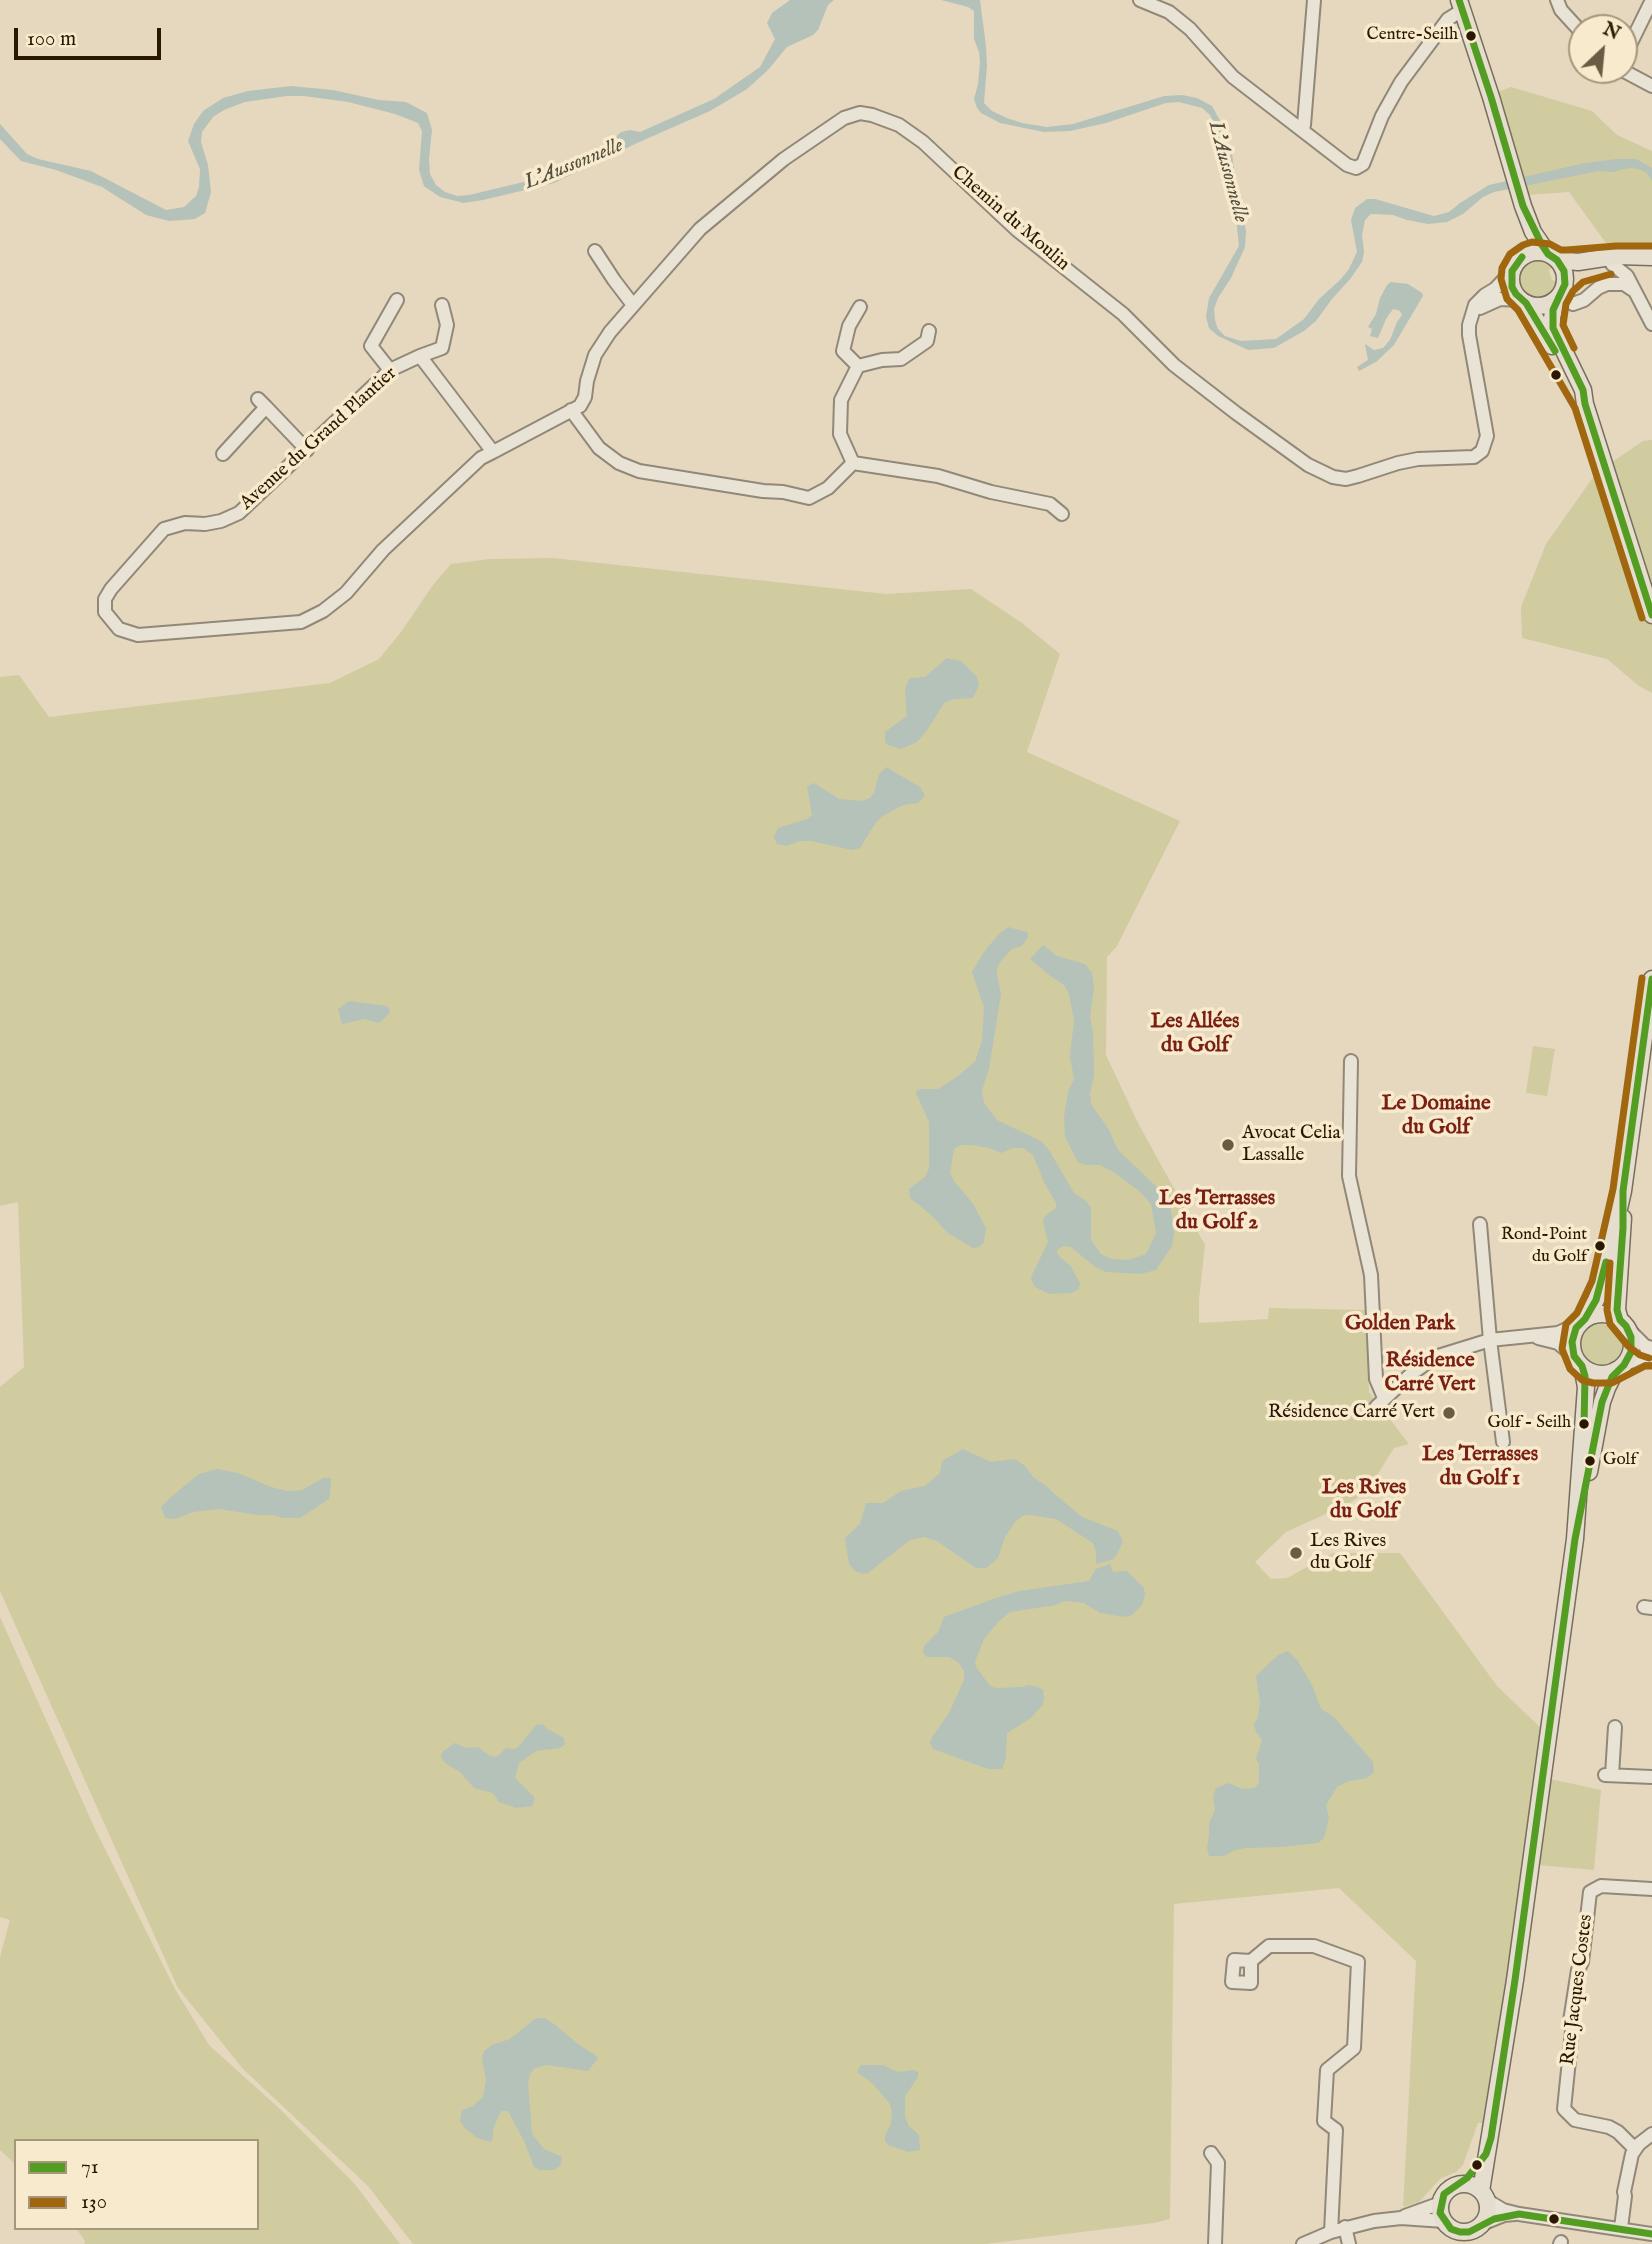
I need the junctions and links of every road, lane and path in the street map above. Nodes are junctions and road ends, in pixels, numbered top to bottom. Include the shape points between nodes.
1 (1140, 0) edge
2 (1314, 0) edge
3 (1557, 0) edge
4 (1650, 4) dead end
5 (1460, 6) edge
6 (1568, 18) edge
7 (1638, 28) edge
8 (1301, 128) junction
9 (1522, 206) junction
10 (595, 251) dead end
11 (1522, 257) junction
12 (1553, 257) junction
13 (1652, 259) edge
14 (1612, 264) junction
15 (1512, 271) junction
16 (1633, 290) junction
17 (1561, 292) junction
18 (397, 300) dead end
19 (1524, 302) junction
20 (634, 303) junction
21 (442, 306) dead end
22 (860, 307) dead end
23 (1472, 316) junction
24 (1652, 324) edge
25 (929, 331) dead end
26 (420, 356) junction
27 (858, 366) junction
28 (390, 370) junction
29 (1585, 404) junction
30 (571, 410) junction
31 (307, 450) junction
32 (493, 452) junction
33 (223, 454) dead end
34 (853, 463) junction
35 (1062, 514) dead end
36 (1652, 615) edge
37 (1652, 979) edge
38 (1351, 1061) dead end
39 (1623, 1191) junction
40 (1479, 1224) dead end
41 (1583, 1321) junction
42 (1624, 1325) junction
43 (1531, 1336) junction
44 (1489, 1340) junction
45 (1652, 1348) edge
46 (1652, 1356) edge
47 (1578, 1361) junction
48 (1620, 1368) junction
49 (1503, 1441) dead end
50 (1575, 1539) junction
51 (1615, 1727) dead end
52 (1652, 1777) edge
53 (1652, 1889) edge
54 (1251, 1961) dead end
55 (1652, 2134) edge
56 (1634, 2149) junction
57 (1211, 2153) dead end
58 (1486, 2154) junction
59 (1461, 2184) junction
60 (1485, 2196) junction
61 (1440, 2203) junction
62 (1519, 2214) junction
63 (1401, 2218) junction
64 (1444, 2221) junction
65 (1345, 2227) junction
66 (1621, 2228) junction
67 (1331, 2232) junction
68 (1479, 2232) edge
69 (1652, 2234) edge
70 (1462, 2238) edge
71 (1215, 2244) edge
72 (1303, 2244) edge
73 (1349, 2244) edge

1 - 8 street via 1169,12 1233,77
2 - 8 street
3 - 6 street
4 - 7 street
5 - 8 street via 1401,82 1363,164 1347,166
5 - 9 main road
9 - 11 main road via 1526,236
9 - 12 main road via 1533,232
10 - 20 street
11 - 12 main road via 1534,252
11 - 15 main road
12 - 13 main road via 1578,262 1618,256
12 - 17 main road via 1564,271
13 - 14 main road
14 - 16 street via 1627,276
14 - 17 main road via 1585,269
15 - 19 main road via 1512,287
15 - 23 street via 1475,305
16 - 17 street via 1624,284 1607,284 1573,304
16 - 24 street
17 - 19 main road via 1541,306
17 - 29 main road via 1553,328 1583,390
18 - 28 street via 371,346
19 - 23 street via 1492,301
19 - 29 main road
20 - 23 street, Chemin du Moulin via 700,229 730,203 784,159 844,118 859,113 899,125 923,142 1017,230 1123,314 1174,365 1321,473 1346,478 1418,459 1474,457 1482,451 1487,436 1469,335
20 - 30 street, Chemin du Moulin via 595,355 585,397
21 - 26 street via 447,325 442,348
22 - 27 street via 849,326 844,351
25 - 27 street via 927,341 901,359
26 - 28 street, Avenue du Grand Plantier
26 - 32 street, Avenue du Grand Plantier
27 - 34 street via 841,400 839,433
28 - 31 street, Avenue du Grand Plantier
29 - 36 main road
30 - 32 street, Avenue du Grand Plantier
30 - 34 street via 598,449 639,471 809,498 828,488
31 - 32 street, Avenue du Grand Plantier via 239,513 222,521 164,529 105,599 105,611 119,629 157,635 301,622 346,593 392,541
31 - 33 street via 262,403
34 - 35 street via 938,476 1050,504
37 - 39 main road
38 - 44 street via 1349,1176 1371,1275 1380,1402 1435,1357
39 - 41 main road via 1597,1300
39 - 42 main road via 1617,1310
40 - 44 street
41 - 42 main road via 1599,1314 1614,1316
41 - 43 street via 1558,1333
41 - 47 main road via 1572,1342
42 - 45 street
42 - 48 main road via 1631,1337 1631,1352
43 - 44 street
43 - 47 street via 1558,1343
44 - 49 street
46 - 48 street
47 - 48 main road via 1595,1373
47 - 50 main road via 1587,1387
48 - 50 main road via 1602,1402
50 - 58 main road via 1513,1993
51 - 52 street via 1609,1774
53 - 56 street, Rue Jacques Costes via 1601,1886 1590,1892 1570,2021 1564,2109 1575,2120 1618,2132
54 - 67 street via 1269,1946 1314,1946 1358,1962 1354,2048 1327,2070 1324,2121 1336,2130
55 - 56 street
56 - 66 street
57 - 71 street via 1218,2163
58 - 59 main road
58 - 60 main road
59 - 60 main road via 1472,2185
59 - 61 main road via 1444,2194
60 - 62 street via 1503,2210
60 - 68 main road via 1489,2212
61 - 63 street
61 - 64 main road
62 - 66 street
62 - 68 street via 1504,2216
63 - 64 street
63 - 65 street
64 - 70 main road
65 - 67 street
65 - 73 street
66 - 69 street
67 - 72 street
68 - 70 main road

